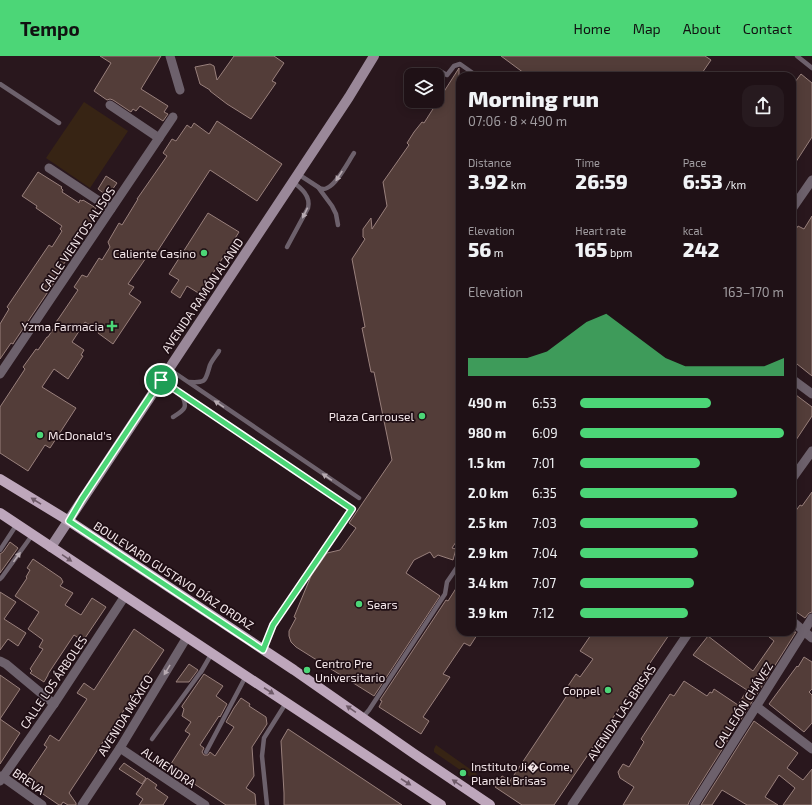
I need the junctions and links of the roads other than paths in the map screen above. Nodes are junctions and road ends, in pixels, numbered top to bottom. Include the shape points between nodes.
1 (170, 56) edge
2 (374, 56) edge
3 (797, 56) edge
4 (812, 68) edge
5 (471, 72) edge
6 (444, 73) edge
7 (0, 84) edge
8 (180, 90) dead end
9 (110, 105) dead end
10 (173, 117) dead end
11 (59, 123) dead end
12 (159, 138) junction
13 (354, 153) dead end
14 (49, 168) dead end
15 (296, 178) junction
16 (812, 180) edge
17 (318, 187) junction
18 (796, 202) edge
19 (111, 209) junction
20 (338, 225) dead end
21 (287, 247) dead end
22 (218, 351) dead end
23 (169, 369) junction
24 (0, 374) edge
25 (161, 380) junction
26 (187, 382) junction
27 (796, 382) edge
28 (180, 393) junction
29 (812, 394) edge
30 (173, 417) dead end
31 (812, 450) edge
32 (796, 473) edge
33 (0, 479) edge
34 (360, 498) dead end
35 (0, 513) edge
36 (69, 521) junction
37 (17, 524) junction
38 (33, 534) junction
39 (51, 547) junction
40 (0, 550) edge
41 (456, 569) edge
42 (0, 579) edge
43 (125, 596) junction
44 (812, 618) edge
45 (796, 625) edge
46 (803, 631) junction
47 (686, 636) edge
48 (187, 637) junction
49 (812, 638) edge
50 (263, 650) junction
51 (212, 653) junction
52 (0, 661) edge
53 (246, 676) junction
54 (286, 702) junction
55 (54, 704) junction
56 (756, 706) junction
57 (363, 718) junction
58 (152, 739) dead end
59 (120, 748) junction
60 (812, 749) edge
61 (206, 752) dead end
62 (1, 778) edge
63 (42, 805) edge
64 (82, 805) edge
65 (205, 805) edge
66 (267, 805) edge
67 (441, 805) edge
68 (490, 805) edge
69 (572, 805) edge
70 (694, 805) edge

1 - 8 street
2 - 15 street, AVENIDA RAMÓN ALANID
3 - 4 lane
5 - 6 lane via 460,64 454,66 448,75
7 - 11 lane
9 - 12 street
10 - 12 street, CALLE VIENTOS ALISOS
12 - 19 street, CALLE VIENTOS ALISOS
13 -> 17 lane via 335,183 323,189
14 - 19 street
15 - 17 lane
15 -> 21 lane via 309,203
15 - 23 street, AVENIDA RAMÓN ALANID
16 - 18 street
17 - 20 lane via 332,206
19 - 24 street, CALLE VIENTOS ALISOS
22 - 26 lane via 204,381
23 - 25 street, AVENIDA RAMÓN ALANID
23 - 26 lane
25 - 28 lane
25 - 36 street, AVENIDA RAMÓN ALANID
34 -> 26 lane
27 - 29 street
28 - 30 lane via 185,404 183,411
28 - 50 lane via 352,509 273,625
31 - 32 street
36 -> 33 main road, BOULEVARD GUSTAVO DÍAZ ORDAZ
35 - 37 main road
36 - 39 street, AVENIDA RAMÓN ALANID
36 - 50 main road, BOULEVARD GUSTAVO DÍAZ ORDAZ
37 - 38 main road
37 - 40 lane
38 - 39 main road
42 -> 38 lane
39 -> 43 main road
41 - 57 lane via 447,582 445,594
43 - 48 main road
43 - 55 street, CALLE LOS ÁRBOLES
44 - 46 street, CALLEJÓN CHÁVEZ
45 - 46 street
46 - 49 street
46 - 56 street, CALLEJÓN CHÁVEZ
47 - 69 street, AVENIDA LAS BRISAS
48 - 51 main road
48 -> 59 street, AVENIDA MÉXICO
57 -> 50 main road, BOULEVARD GUSTAVO DÍAZ ORDAZ
51 - 53 main road
51 - 58 lane
52 - 55 street
53 -> 54 main road
53 - 61 lane
54 - 66 lane via 264,738 262,756
54 -> 67 main road
55 - 62 street, CALLE LOS ÁRBOLES
56 - 60 street
56 - 70 street, CALLEJÓN CHÁVEZ
68 -> 57 main road, BOULEVARD GUSTAVO DÍAZ ORDAZ
59 - 64 street, AVENIDA MÉXICO
59 - 65 street, ALMENDRA
62 - 63 street, BREVA

